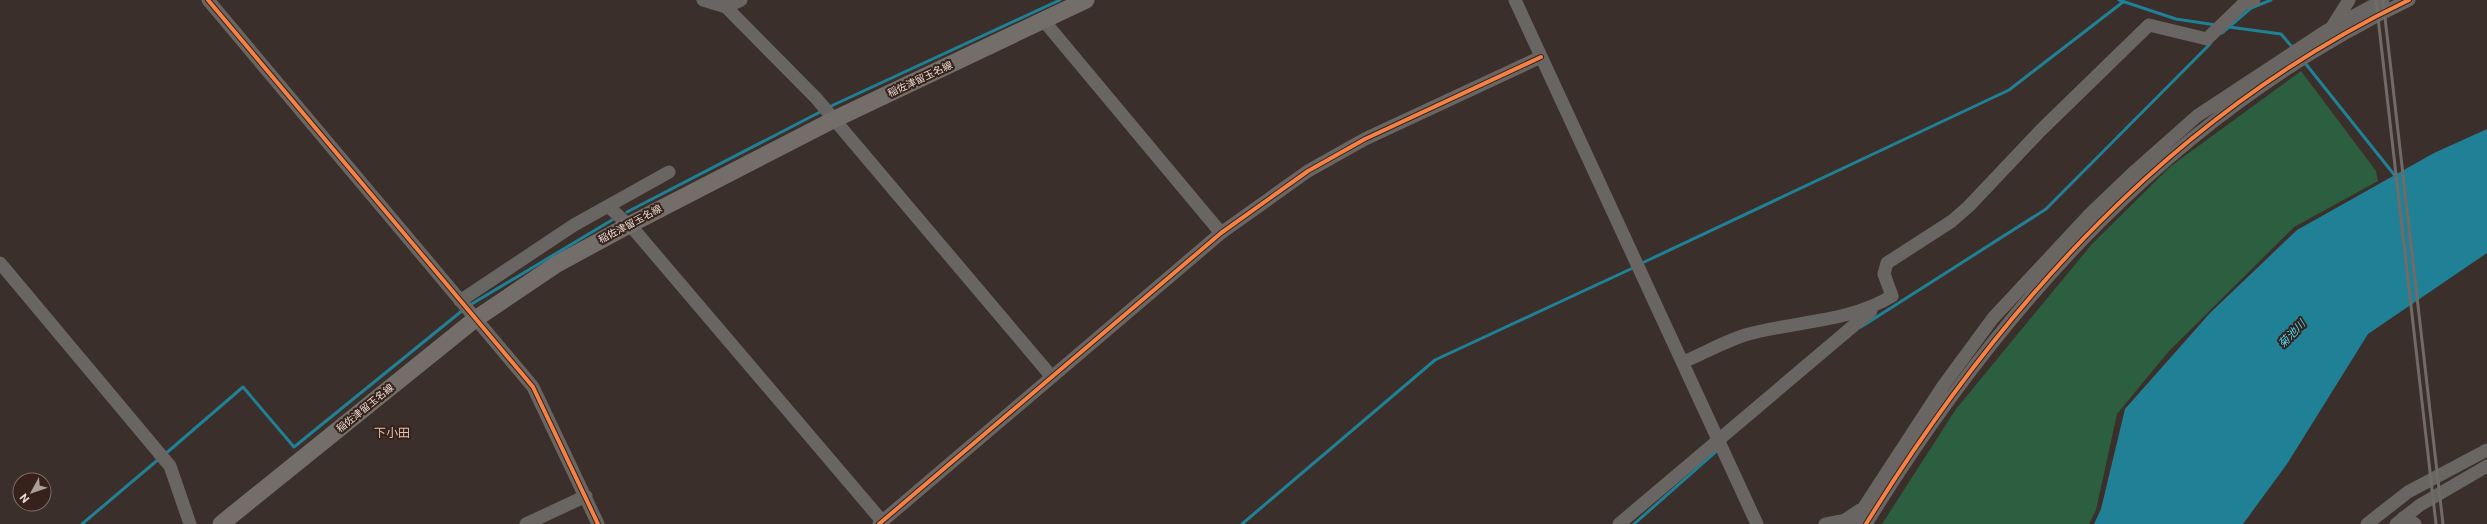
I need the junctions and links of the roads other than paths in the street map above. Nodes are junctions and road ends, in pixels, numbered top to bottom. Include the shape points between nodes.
1 (208, 0) edge
2 (741, 0) edge
3 (1086, 0) edge
4 (1515, 0) edge
5 (2254, 0) edge
6 (2349, 0) edge
7 (2383, 0) edge
8 (2409, 0) edge
9 (707, 1) edge
10 (726, 7) junction
11 (1044, 20) junction
12 (2331, 28) junction
13 (1541, 57) junction
14 (828, 113) junction
15 (668, 172) dead end
16 (608, 206) junction
17 (629, 224) junction
18 (1220, 234) junction
19 (0, 263) edge
20 (460, 301) junction
21 (1877, 305) junction
22 (474, 319) junction
23 (1683, 362) junction
24 (1052, 377) junction
25 (1718, 440) junction
26 (2487, 450) edge
27 (2487, 466) edge
28 (586, 496) junction
29 (1864, 506) junction
30 (2405, 522) edge
31 (880, 523) edge
32 (190, 524) edge
33 (221, 524) edge
34 (526, 524) edge
35 (598, 524) edge
36 (1620, 524) edge
37 (1757, 524) edge
38 (1825, 524) edge
39 (1853, 524) edge
40 (1866, 524) edge
41 (2366, 524) edge

1 - 20 street
2 - 10 street
3 - 11 main road, 稲佐津留玉名線
4 - 13 street
5 - 21 street via 2243,4 2207,39 2149,25 2040,131 1969,206 1952,221 1887,263 1884,274 1892,296
6 - 12 street
7 - 12 street
8 - 40 street via 2339,37 2250,93 2161,163 2104,217 2029,298 1982,357 1934,420
9 - 10 street
10 - 14 street
11 - 14 main road, 稲佐津留玉名線
11 - 18 street
12 - 29 street via 2197,116 2090,214 1993,318 1943,386
13 - 18 street via 1365,138 1308,171
13 - 23 street
14 - 17 main road, 稲佐津留玉名線
14 - 24 street
15 - 16 street
16 - 17 street
16 - 20 street via 574,225
17 - 22 main road, 稲佐津留玉名線 via 557,264
17 - 31 street
18 - 24 street
19 - 32 street via 170,466
20 - 22 street
21 - 23 street via 1853,314 1744,335
21 - 25 street
22 - 28 street via 533,386
22 - 33 main road, 稲佐津留玉名線
23 - 25 street
24 - 31 street
25 - 36 street
25 - 37 street
26 - 41 street via 2408,492
27 - 30 street via 2420,505
28 - 34 street
28 - 35 street
29 - 38 street via 1845,520
29 - 39 street

